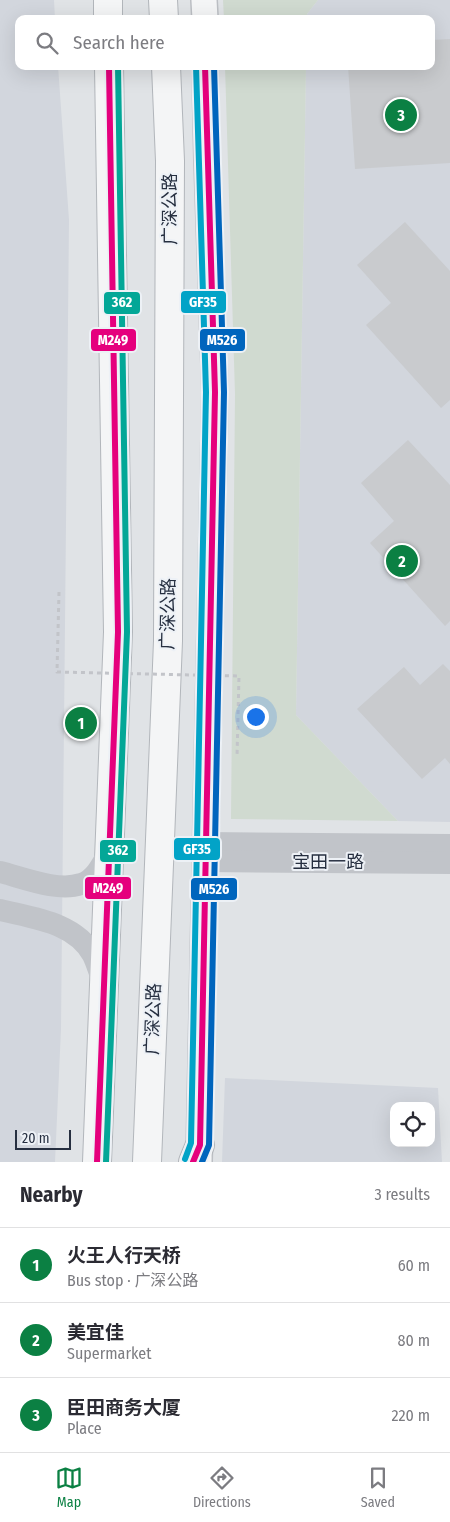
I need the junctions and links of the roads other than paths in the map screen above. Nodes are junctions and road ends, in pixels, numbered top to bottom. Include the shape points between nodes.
1 (108, 0) edge
2 (163, 0) edge
3 (204, 0) edge
4 (108, 15) edge
5 (164, 15) edge
6 (205, 15) edge
7 (109, 70) edge
8 (166, 70) edge
9 (205, 70) edge
10 (450, 845) edge
11 (110, 852) junction
12 (206, 852) junction
13 (450, 863) edge
14 (0, 872) edge
15 (0, 910) edge
16 (104, 984) junction
17 (198, 1156) edge
18 (97, 1162) edge
19 (147, 1162) edge

1 - 4 highway
2 - 5 highway
3 - 6 main road
7 - 11 highway via 118,632
8 - 19 highway, 广深公路 via 170,161 168,641
9 - 12 main road via 215,392
10 - 12 main road, 宝田一路
11 - 14 main road via 98,871 82,884 60,887
11 - 16 highway
12 - 13 main road, 宝田一路
12 - 17 main road
15 - 16 main road via 56,924 77,936 92,954
16 - 18 highway

